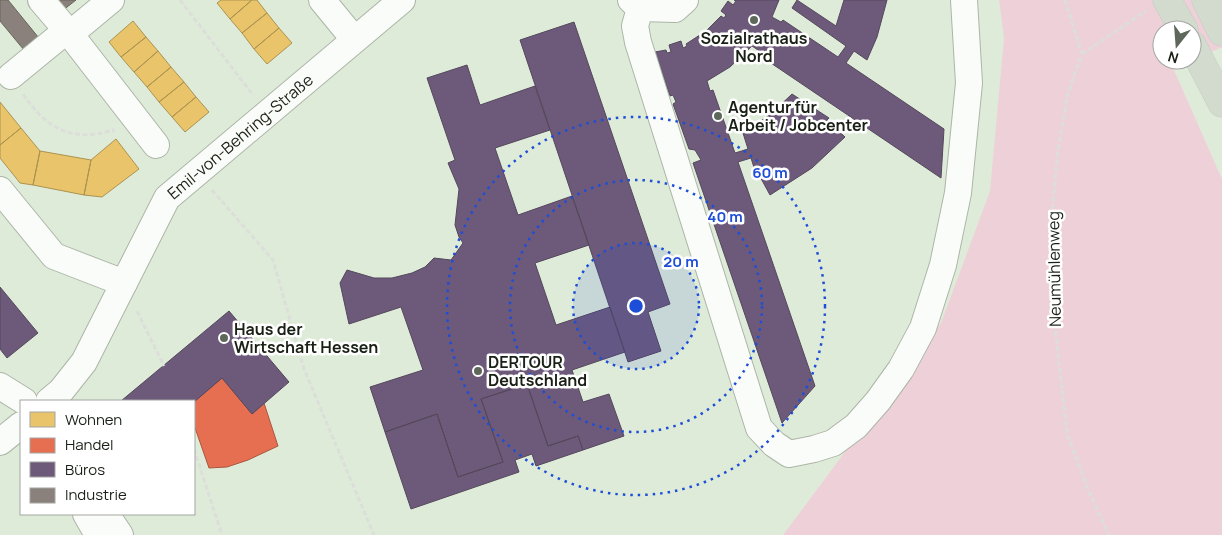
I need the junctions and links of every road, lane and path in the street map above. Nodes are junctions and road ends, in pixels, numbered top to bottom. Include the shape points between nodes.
1 (41, 0) edge
2 (111, 0) edge
3 (180, 0) edge
4 (322, 0) edge
5 (402, 0) edge
6 (685, 0) edge
7 (964, 0) edge
8 (1065, 0) edge
9 (1206, 0) edge
10 (1160, 3) edge
11 (636, 4) edge
12 (1175, 20) edge
13 (1219, 28) edge
14 (69, 32) junction
15 (354, 39) junction
16 (1082, 54) junction
17 (1202, 57) edge
18 (1202, 64) edge
19 (11, 76) joint
20 (1222, 84) edge
21 (255, 97) dead end
22 (1222, 103) edge
23 (118, 136) dead end
24 (156, 145) dead end
25 (191, 178) junction
26 (0, 190) edge
27 (124, 283) junction
28 (164, 366) dead end
29 (0, 386) edge
30 (22, 400) edge
31 (52, 400) edge
32 (195, 452) edge
33 (70, 515) edge
34 (87, 515) edge
35 (107, 515) edge
36 (79, 535) edge
37 (98, 535) edge
38 (120, 535) edge
39 (222, 535) edge
40 (374, 535) edge
41 (1109, 535) edge

1 - 14 street
2 - 14 street
3 - 21 path, Emil-von-Behring-Straße
4 - 15 street
5 - 15 street, Emil-von-Behring-Straße
6 - 11 street via 675,10
7 - 11 street via 969,83 958,193 943,265 923,328 901,369 856,426 833,443 789,454 759,428 638,42
8 - 16 path
9 - 13 highway
10 - 12 highway
10 - 16 path
14 - 19 street
14 - 24 street
15 - 25 street, Emil-von-Behring-Straße
16 - 41 path, Neumühlenweg via 1068,93 1058,148 1051,225 1051,292 1067,433
17 - 20 highway
18 - 22 highway
19 - 23 path via 34,110 55,127 82,135 113,130
25 - 27 street, Emil-von-Behring-Straße via 167,198
25 - 40 path via 211,189 273,260 304,369
26 - 27 street via 54,256
27 - 28 path
27 - 31 street, Emil-von-Behring-Straße via 84,362
29 - 30 street
32 - 39 path
33 - 36 street via 70,523
34 - 37 street
35 - 38 street

